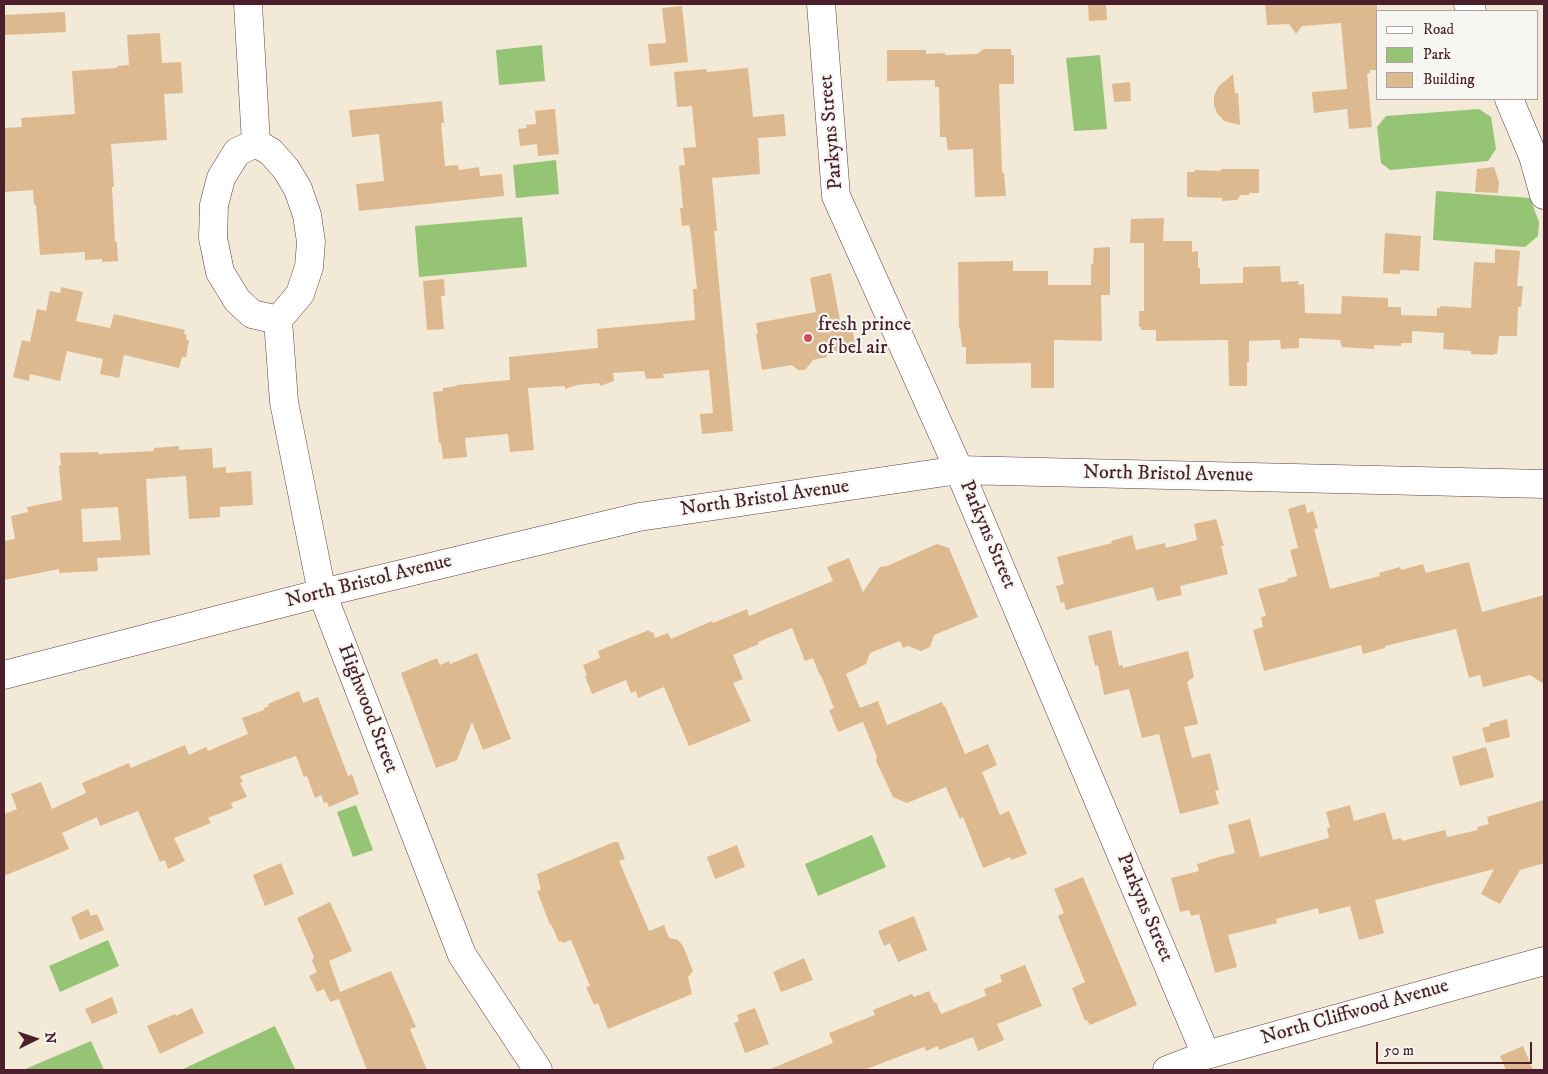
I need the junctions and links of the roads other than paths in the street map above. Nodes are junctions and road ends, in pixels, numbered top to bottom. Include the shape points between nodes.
1 (248, 4) edge
2 (822, 4) edge
3 (1509, 100) edge
4 (256, 143) junction
5 (1544, 195) edge
6 (278, 320) junction
7 (959, 470) junction
8 (1544, 484) edge
9 (322, 593) junction
10 (4, 675) edge
11 (1544, 961) edge
12 (1206, 1055) junction
13 (538, 1070) edge
14 (1167, 1070) edge

1 - 4 street
2 - 7 street, Parkyns Street via 836,196
3 - 5 street via 1533,156
4 - 6 street via 271,152 298,189 307,215 311,242 300,294
4 - 6 street via 237,152 221,178 214,205 213,238 220,272 236,300 252,314
6 - 9 street, Highwood Street via 284,402
7 - 8 street, North Bristol Avenue
7 - 9 street, North Bristol Avenue via 639,517
7 - 12 street, Parkyns Street
9 - 10 street, North Bristol Avenue
9 - 13 street, Highwood Street via 462,955
11 - 12 street, North Cliffwood Avenue
12 - 14 street, North Cliffwood Avenue

